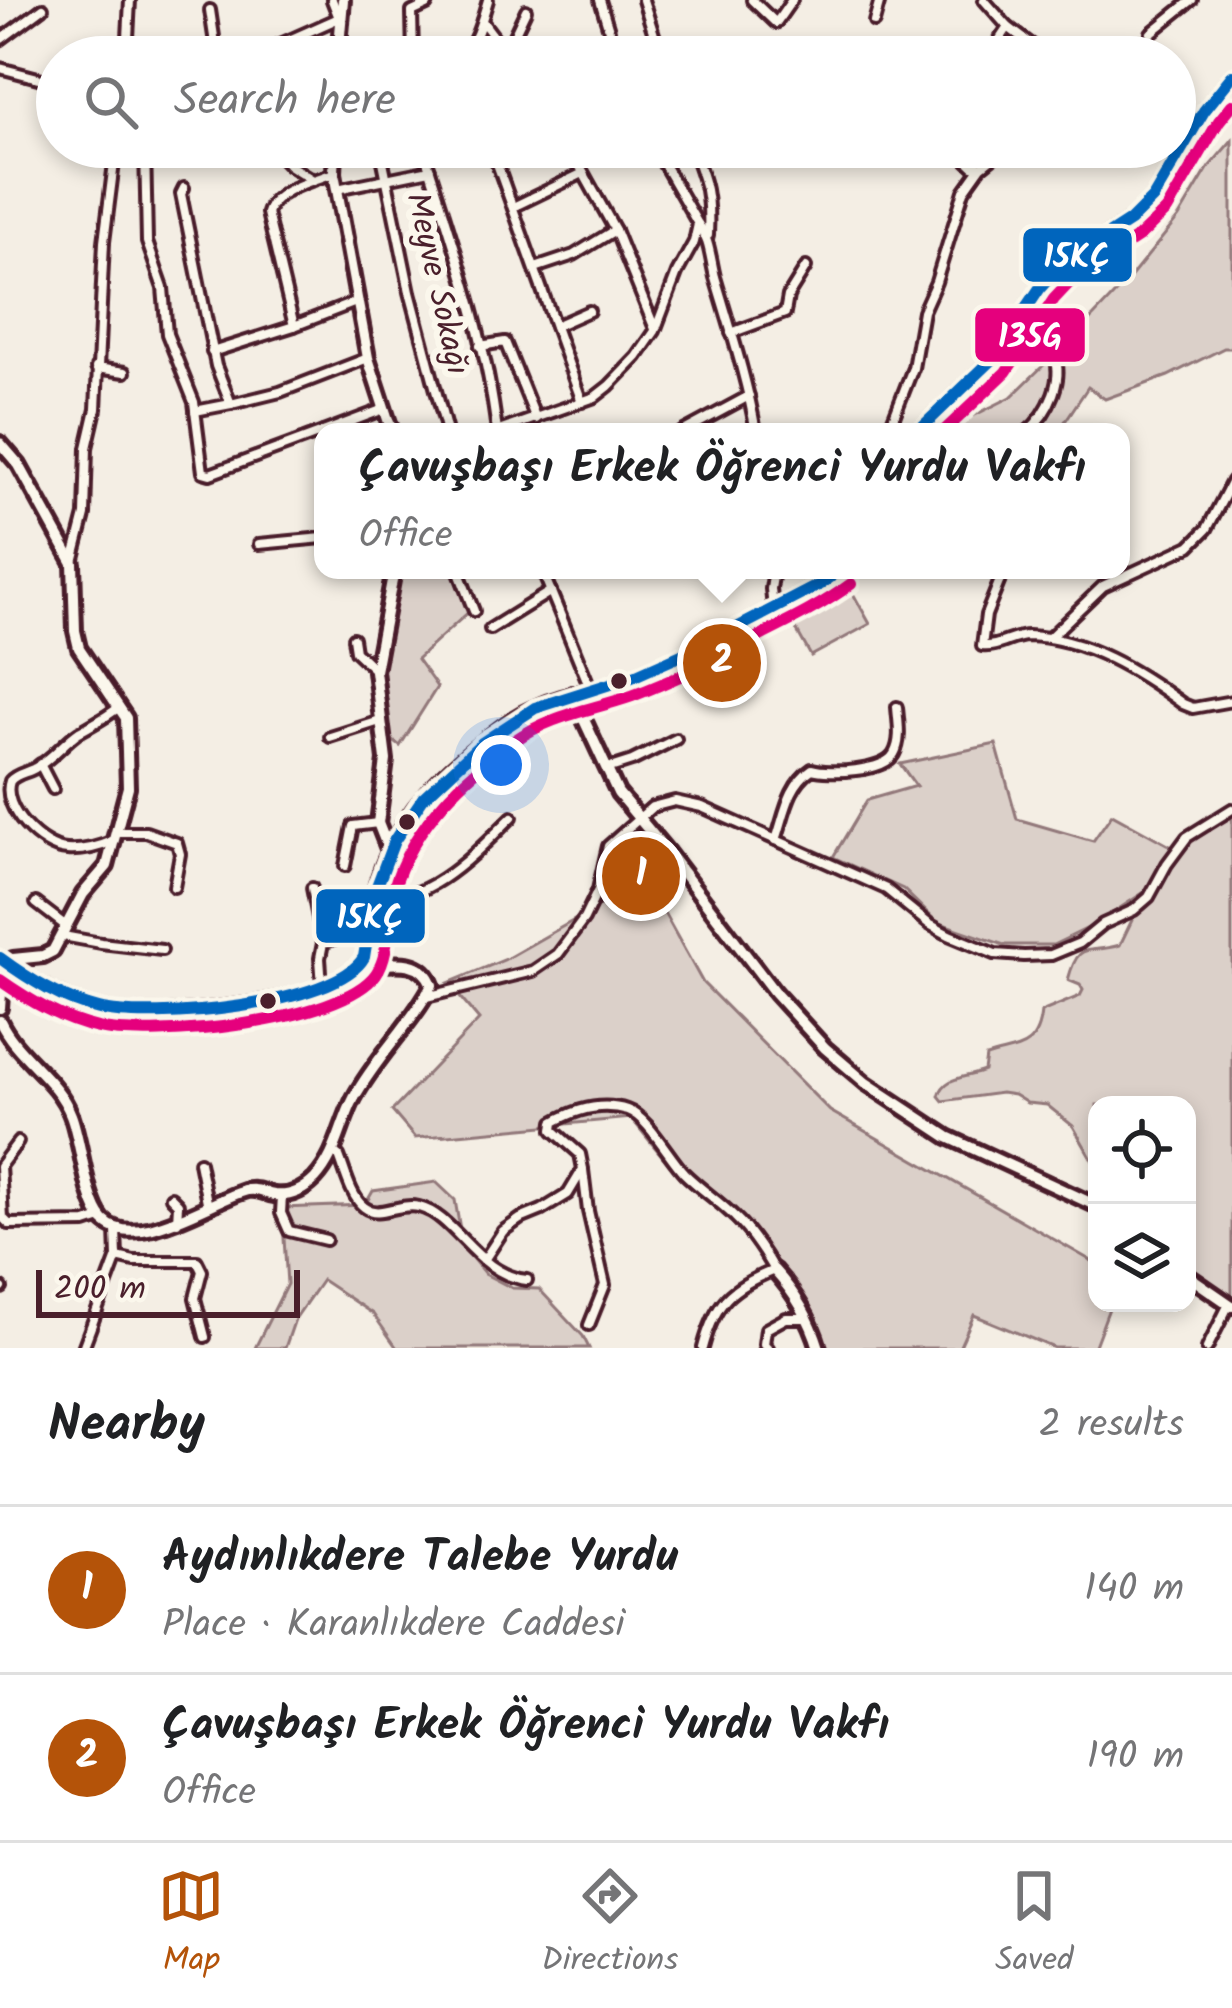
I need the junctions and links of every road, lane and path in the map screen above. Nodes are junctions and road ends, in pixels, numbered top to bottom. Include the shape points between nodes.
1 (130, 0) edge
2 (332, 0) edge
3 (343, 0) edge
4 (429, 0) edge
5 (488, 0) edge
6 (643, 0) edge
7 (752, 0) edge
8 (792, 0) edge
9 (880, 0) edge
10 (984, 0) edge
11 (1192, 0) edge
12 (601, 1) edge
13 (43, 8) dead end
14 (210, 10) dead end
15 (526, 10) dead end
16 (340, 18) junction
17 (482, 21) junction
18 (874, 22) dead end
19 (1008, 27) junction
20 (1151, 33) dead end
21 (128, 36) edge
22 (214, 36) edge
23 (298, 36) edge
24 (339, 36) edge
25 (413, 36) edge
26 (476, 36) edge
27 (494, 36) edge
28 (513, 36) edge
29 (609, 36) edge
30 (654, 36) edge
31 (1002, 36) edge
32 (1020, 36) edge
33 (0, 40) edge
34 (0, 68) edge
35 (1232, 76) edge
36 (36, 77) edge
37 (1196, 125) edge
38 (113, 168) edge
39 (146, 168) edge
40 (294, 168) edge
41 (334, 168) edge
42 (384, 168) edge
43 (499, 168) edge
44 (580, 168) edge
45 (666, 168) edge
46 (700, 168) edge
47 (980, 168) edge
48 (1171, 168) edge
49 (430, 170) joint
50 (334, 173) junction
51 (582, 173) junction
52 (387, 180) junction
53 (314, 181) junction
54 (184, 188) dead end
55 (337, 190) junction
56 (513, 207) junction
57 (698, 224) junction
58 (615, 230) junction
59 (707, 236) junction
60 (806, 267) dead end
61 (535, 268) junction
62 (356, 302) junction
63 (590, 310) dead end
64 (294, 326) junction
65 (555, 326) junction
66 (655, 331) junction
67 (1012, 332) junction
68 (731, 333) junction
69 (480, 346) junction
70 (212, 352) junction
71 (368, 358) junction
72 (96, 368) junction
73 (125, 372) dead end
74 (749, 396) junction
75 (582, 402) junction
76 (231, 404) junction
77 (384, 409) junction
78 (196, 411) junction
79 (536, 419) junction
80 (347, 423) edge
81 (389, 423) edge
82 (445, 423) edge
83 (496, 423) edge
84 (524, 423) edge
85 (699, 423) edge
86 (754, 423) edge
87 (892, 423) edge
88 (926, 423) edge
89 (1035, 423) edge
90 (314, 435) edge
91 (0, 443) edge
92 (1232, 481) edge
93 (314, 539) edge
94 (259, 544) dead end
95 (73, 563) junction
96 (1130, 573) edge
97 (392, 579) edge
98 (462, 579) edge
99 (546, 579) edge
100 (773, 579) edge
101 (828, 579) edge
102 (1000, 579) edge
103 (1118, 579) edge
104 (551, 591) junction
105 (773, 609) junction
106 (474, 611) dead end
107 (490, 629) dead end
108 (353, 638) dead end
109 (1048, 639) junction
110 (375, 670) junction
111 (1232, 689) edge
112 (591, 690) junction
113 (572, 694) junction
114 (1220, 701) junction
115 (1232, 701) edge
116 (121, 706) junction
117 (897, 706) dead end
118 (380, 722) junction
119 (330, 737) dead end
120 (676, 739) dead end
121 (40, 764) junction
122 (607, 770) junction
123 (53, 789) dead end
124 (1232, 809) edge
125 (512, 817) dead end
126 (637, 818) junction
127 (378, 824) junction
128 (116, 836) junction
129 (776, 840) junction
130 (389, 851) junction
131 (345, 866) dead end
132 (174, 886) dead end
133 (312, 888) dead end
134 (374, 895) junction
135 (36, 903) dead end
136 (64, 931) junction
137 (323, 943) junction
138 (162, 950) dead end
139 (5, 962) edge
140 (359, 966) junction
141 (322, 988) junction
142 (429, 991) junction
143 (0, 1008) edge
144 (1, 1027) edge
145 (18, 1142) dead end
146 (334, 1152) junction
147 (200, 1162) dead end
148 (583, 1169) junction
149 (282, 1195) junction
150 (171, 1197) dead end
151 (1093, 1204) edge
152 (208, 1208) junction
153 (101, 1219) junction
154 (177, 1222) junction
155 (116, 1228) junction
156 (326, 1240) dead end
157 (117, 1257) junction
158 (484, 1260) junction
159 (774, 1270) junction
160 (527, 1280) dead end
161 (1196, 1281) edge
162 (1230, 1305) edge
163 (808, 1318) junction
164 (589, 1325) dead end
165 (205, 1336) dead end
166 (83, 1348) edge
167 (703, 1348) edge
168 (769, 1348) edge
169 (819, 1348) edge
170 (1207, 1348) edge

1 - 21 street
2 - 16 street
3 - 16 street
4 - 25 street via 412,12
5 - 17 street
6 - 30 street
7 - 8 street via 776,23
9 - 18 street
10 - 19 street
11 - 20 street
12 - 29 street
13 - 33 street
14 - 22 street
15 - 28 street
16 - 23 street
16 - 24 street
17 - 26 street
17 - 27 street
19 - 31 street
19 - 32 street
34 - 36 street
35 - 37 street
38 - 72 street
39 - 78 street via 148,250
40 - 53 street
41 - 50 street
42 - 52 street, Meyve Sokağı
43 - 56 street
44 - 51 street
45 - 57 street
46 - 59 street
47 - 87 street via 964,191 922,311 914,368
48 - 67 street via 1130,221 1059,267
49 - 52 street
49 - 69 street
50 - 53 street
50 - 55 street
51 - 56 street
51 - 58 street
52 - 55 street
52 - 82 street, Meyve Sokağı
53 - 64 street via 279,196 267,213
54 - 70 street
55 - 62 street
56 - 61 street
57 - 59 street
57 - 66 street
58 - 61 street
58 - 66 street
59 - 68 street
60 - 68 street via 785,314
61 - 65 street
62 - 64 street
62 - 71 street
63 - 65 street
64 - 70 street
65 - 75 street
66 - 75 street via 609,386
67 - 88 street
67 - 89 street via 1056,358 1048,406
68 - 74 street
69 - 79 street via 505,342
69 - 83 street
70 - 76 street
71 - 76 street
71 - 77 street
72 - 73 street
72 - 95 street via 85,515
74 - 85 street
74 - 86 street
75 - 79 street
76 - 78 street
77 - 80 street
77 - 81 street
78 - 90 street via 202,469 210,474
79 - 84 street
91 - 95 street
92 - 96 street via 1208,529
93 - 94 street
95 - 116 street via 80,648
97 - 110 street
98 - 106 street
99 - 104 street
100 - 105 street
101 - 105 street
102 - 109 street via 982,646
103 - 109 street
104 - 107 street
104 - 112 street
105 - 112 street
108 - 110 street
109 - 114 street via 1120,662 1192,708
110 - 118 street
111 - 114 street
112 - 113 street
113 - 122 street
113 - 130 street via 519,715 446,773 408,814
114 - 115 street
116 - 121 street
116 - 128 street via 128,787
117 - 129 street via 894,755 800,777
118 - 119 street
118 - 127 street via 386,760
120 - 122 street
121 - 123 street
121 - 128 street via 13,777 5,792 27,832 64,850 106,845
122 - 126 street
124 - 129 street via 1187,838 1133,910 1051,955 995,954 929,924 886,889
125 - 134 street via 428,887 389,901
126 - 129 street via 675,801
126 - 142 street via 608,845 598,890 558,954 533,971
126 - 151 street via 790,1011 845,1066 947,1137
127 - 130 street
127 - 131 street via 353,826
128 - 132 street via 146,832 177,843
128 - 136 street via 107,866
130 - 134 street
133 - 137 street
134 - 137 street via 339,937
134 - 140 street
135 - 136 street
136 - 138 street
136 - 139 street via 48,955
137 - 141 street
139 - 141 street via 55,993 129,1014
139 - 143 street
140 - 141 street
140 - 142 street via 415,963 428,972
142 - 146 street via 352,1101
144 - 153 street via 71,1115
145 - 153 street via 0,1166 9,1224
146 - 149 street via 306,1186
146 - 158 street via 359,1204 371,1212 400,1205 432,1212
147 - 152 street
148 - 158 street via 568,1194 503,1232
148 - 159 street via 554,1122 600,1106 638,1115
148 - 164 street via 605,1285
149 - 152 street via 256,1188
149 - 156 street via 289,1231
150 - 154 street
152 - 154 street
153 - 155 street
154 - 155 street
155 - 157 street
157 - 165 street via 196,1261
157 - 166 street
158 - 160 street
159 - 163 street
159 - 167 street via 723,1299
161 - 162 street
162 - 170 street
163 - 168 street via 766,1329
163 - 169 street

